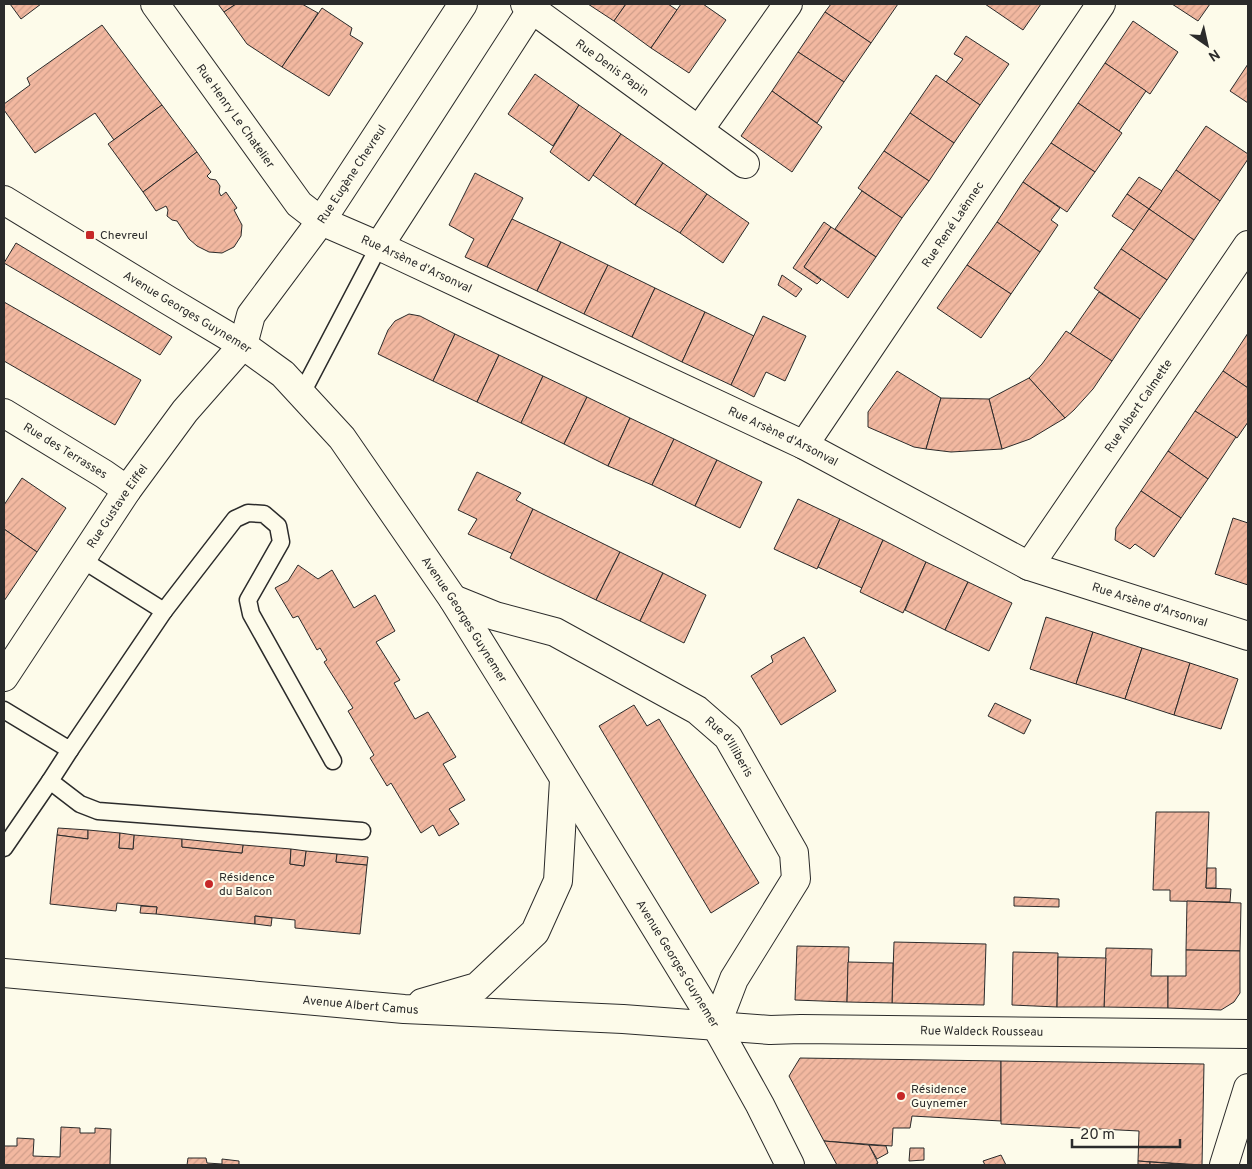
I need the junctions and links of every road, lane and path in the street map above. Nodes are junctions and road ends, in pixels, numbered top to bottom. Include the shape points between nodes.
1 (155, 4) edge
2 (464, 4) edge
3 (788, 4) edge
4 (1101, 4) edge
5 (528, 6) edge
6 (699, 130) junction
7 (745, 164) dead end
8 (4, 200) edge
9 (321, 221) junction
10 (1248, 245) edge
11 (379, 246) junction
12 (243, 344) junction
13 (301, 395) junction
14 (4, 413) edge
15 (804, 445) junction
16 (126, 490) junction
17 (81, 559) junction
18 (1029, 566) junction
19 (453, 599) junction
20 (164, 611) junction
21 (1248, 636) edge
22 (4, 677) edge
23 (4, 710) edge
24 (70, 750) junction
25 (333, 760) dead end
26 (564, 780) junction
27 (50, 781) junction
28 (362, 831) dead end
29 (4, 848) edge
30 (4, 973) edge
31 (404, 1009) junction
32 (716, 1026) junction
33 (1248, 1034) edge
34 (1248, 1088) edge
35 (1238, 1123) junction
36 (790, 1165) edge
37 (1224, 1165) edge
38 (1241, 1165) edge

1 - 9 street, Rue Henry Le Chatelier via 299,204
2 - 9 street, Rue Eugène Chevreul
3 - 6 street
4 - 15 street, Rue René Laënnec
5 - 6 street, Rue Denis Papin
5 - 11 street
6 - 7 street, Rue Denis Papin
8 - 12 street, Avenue Georges Guynemer
9 - 11 street, Rue Arsène d'Arsonval
9 - 12 street, Rue Eugène Chevreul via 251,315
10 - 18 street, Rue Albert Calmette
11 - 13 lane
11 - 15 street, Rue Arsène d'Arsonval
12 - 13 street, Avenue Georges Guynemer via 283,374
12 - 16 street, Rue Gustave Eiffel via 185,411
13 - 19 street, Avenue Georges Guynemer via 342,438
14 - 16 street, Rue des Terrasses
15 - 18 street, Rue Arsène d'Arsonval
16 - 17 street, Rue Gustave Eiffel
17 - 20 lane
17 - 22 street, Rue Gustave Eiffel
18 - 21 street, Rue Arsène d'Arsonval
19 - 26 street, Avenue Georges Guynemer
19 - 32 street, Rue d'Illiberis via 496,616 555,632 697,710 728,737 794,853 796,879 734,980
20 - 24 lane
20 - 25 lane via 235,519 248,513 264,514 278,526 281,542 248,600 251,614
23 - 24 lane
24 - 27 lane
26 - 31 street via 558,882 535,932 477,987
26 - 32 street, Avenue Georges Guynemer
27 - 28 lane via 80,804 98,810
27 - 29 lane
30 - 31 street, Avenue Albert Camus
31 - 32 street, Avenue Albert Camus
32 - 33 street, Rue Waldeck Rousseau via 770,1030
32 - 36 street, Avenue Georges Guynemer
34 - 35 street
35 - 37 street
35 - 38 street

